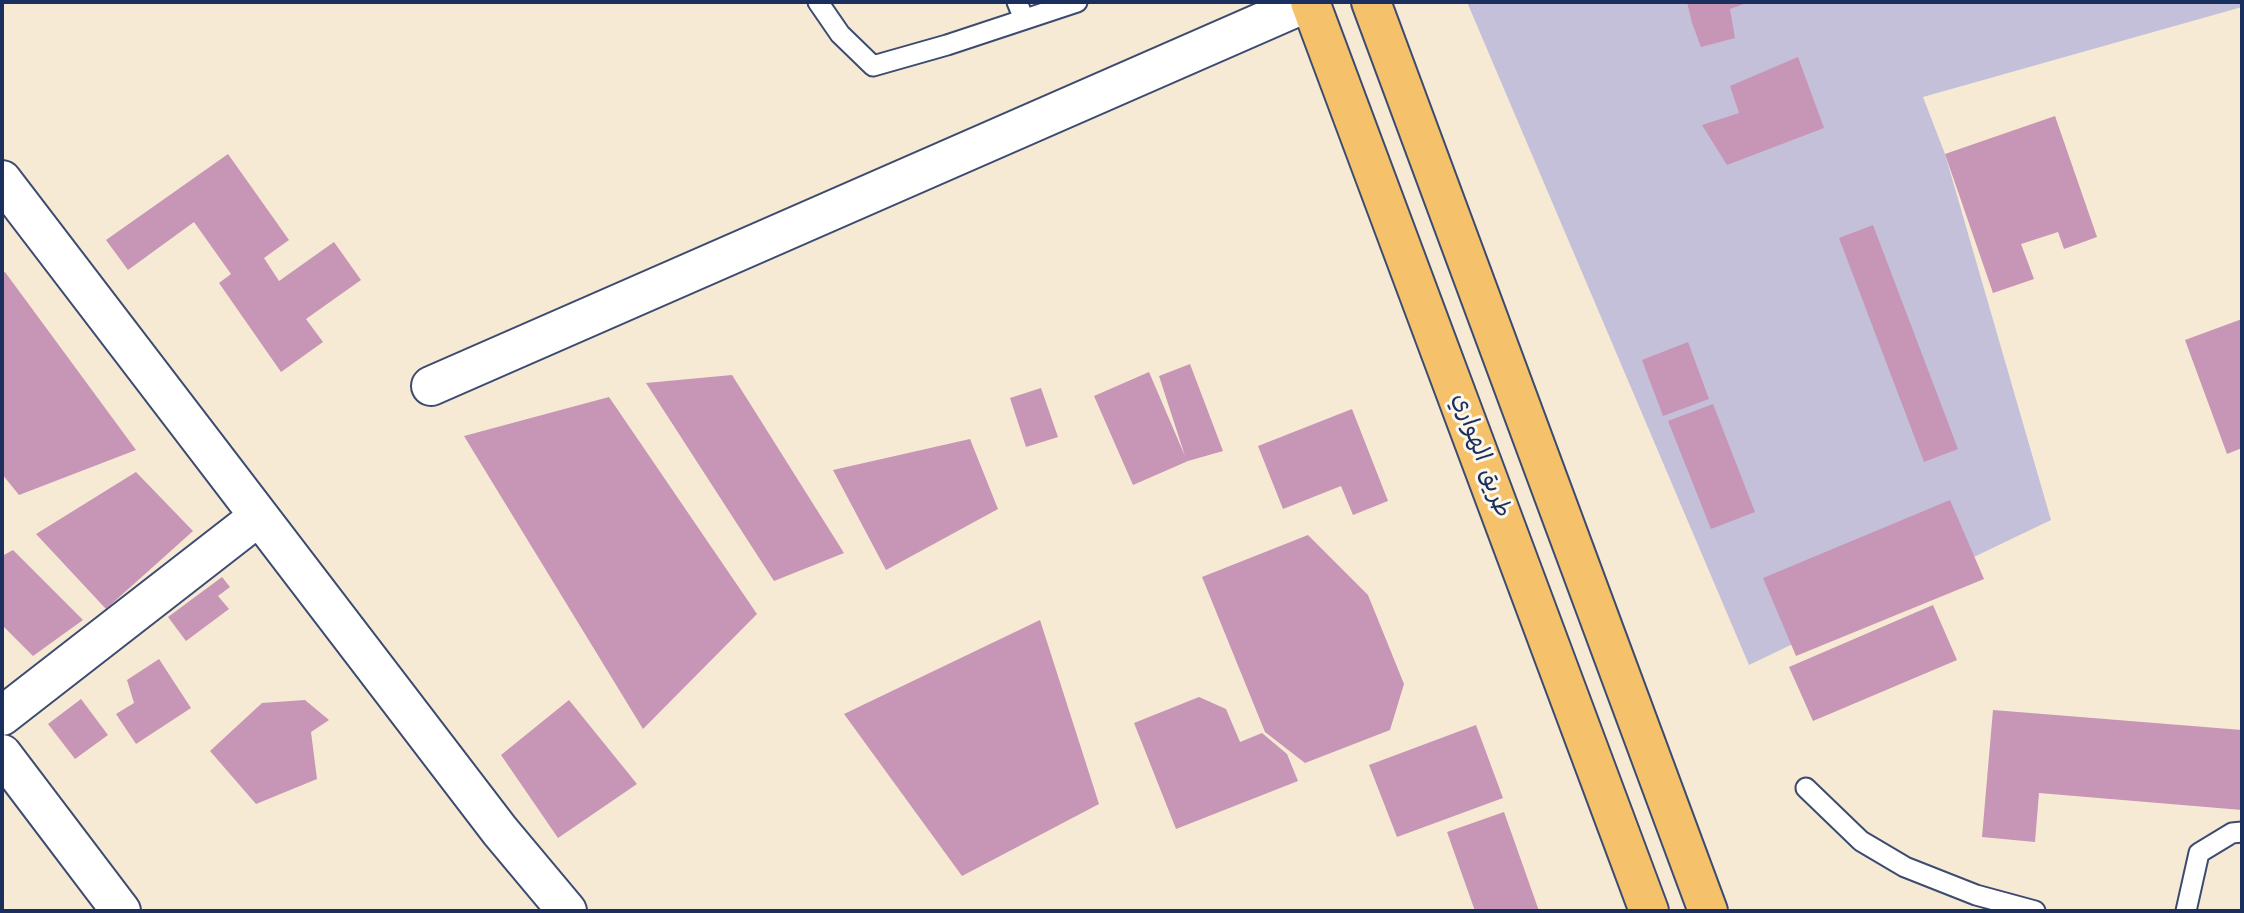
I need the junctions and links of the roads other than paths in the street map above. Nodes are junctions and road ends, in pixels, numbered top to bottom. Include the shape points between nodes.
1 (818, 2) edge
2 (1077, 2) edge
3 (1309, 2) edge
4 (1371, 2) edge
5 (1021, 10) edge
6 (2, 180) edge
7 (431, 386) dead end
8 (258, 517) junction
9 (2, 716) edge
10 (2, 754) edge
11 (1806, 788) dead end
12 (2242, 832) edge
13 (121, 911) edge
14 (567, 911) edge
15 (1649, 911) edge
16 (1708, 911) edge
17 (2035, 911) edge
18 (2186, 911) edge

1 - 5 lane via 840,34 873,66 947,45
2 - 5 lane
3 - 7 street
3 - 15 highway, طريق الهواري
4 - 16 highway
6 - 8 street
8 - 9 street
8 - 14 street
10 - 13 street
11 - 17 lane via 1861,841 1905,867 1976,895
12 - 18 lane via 2199,853

